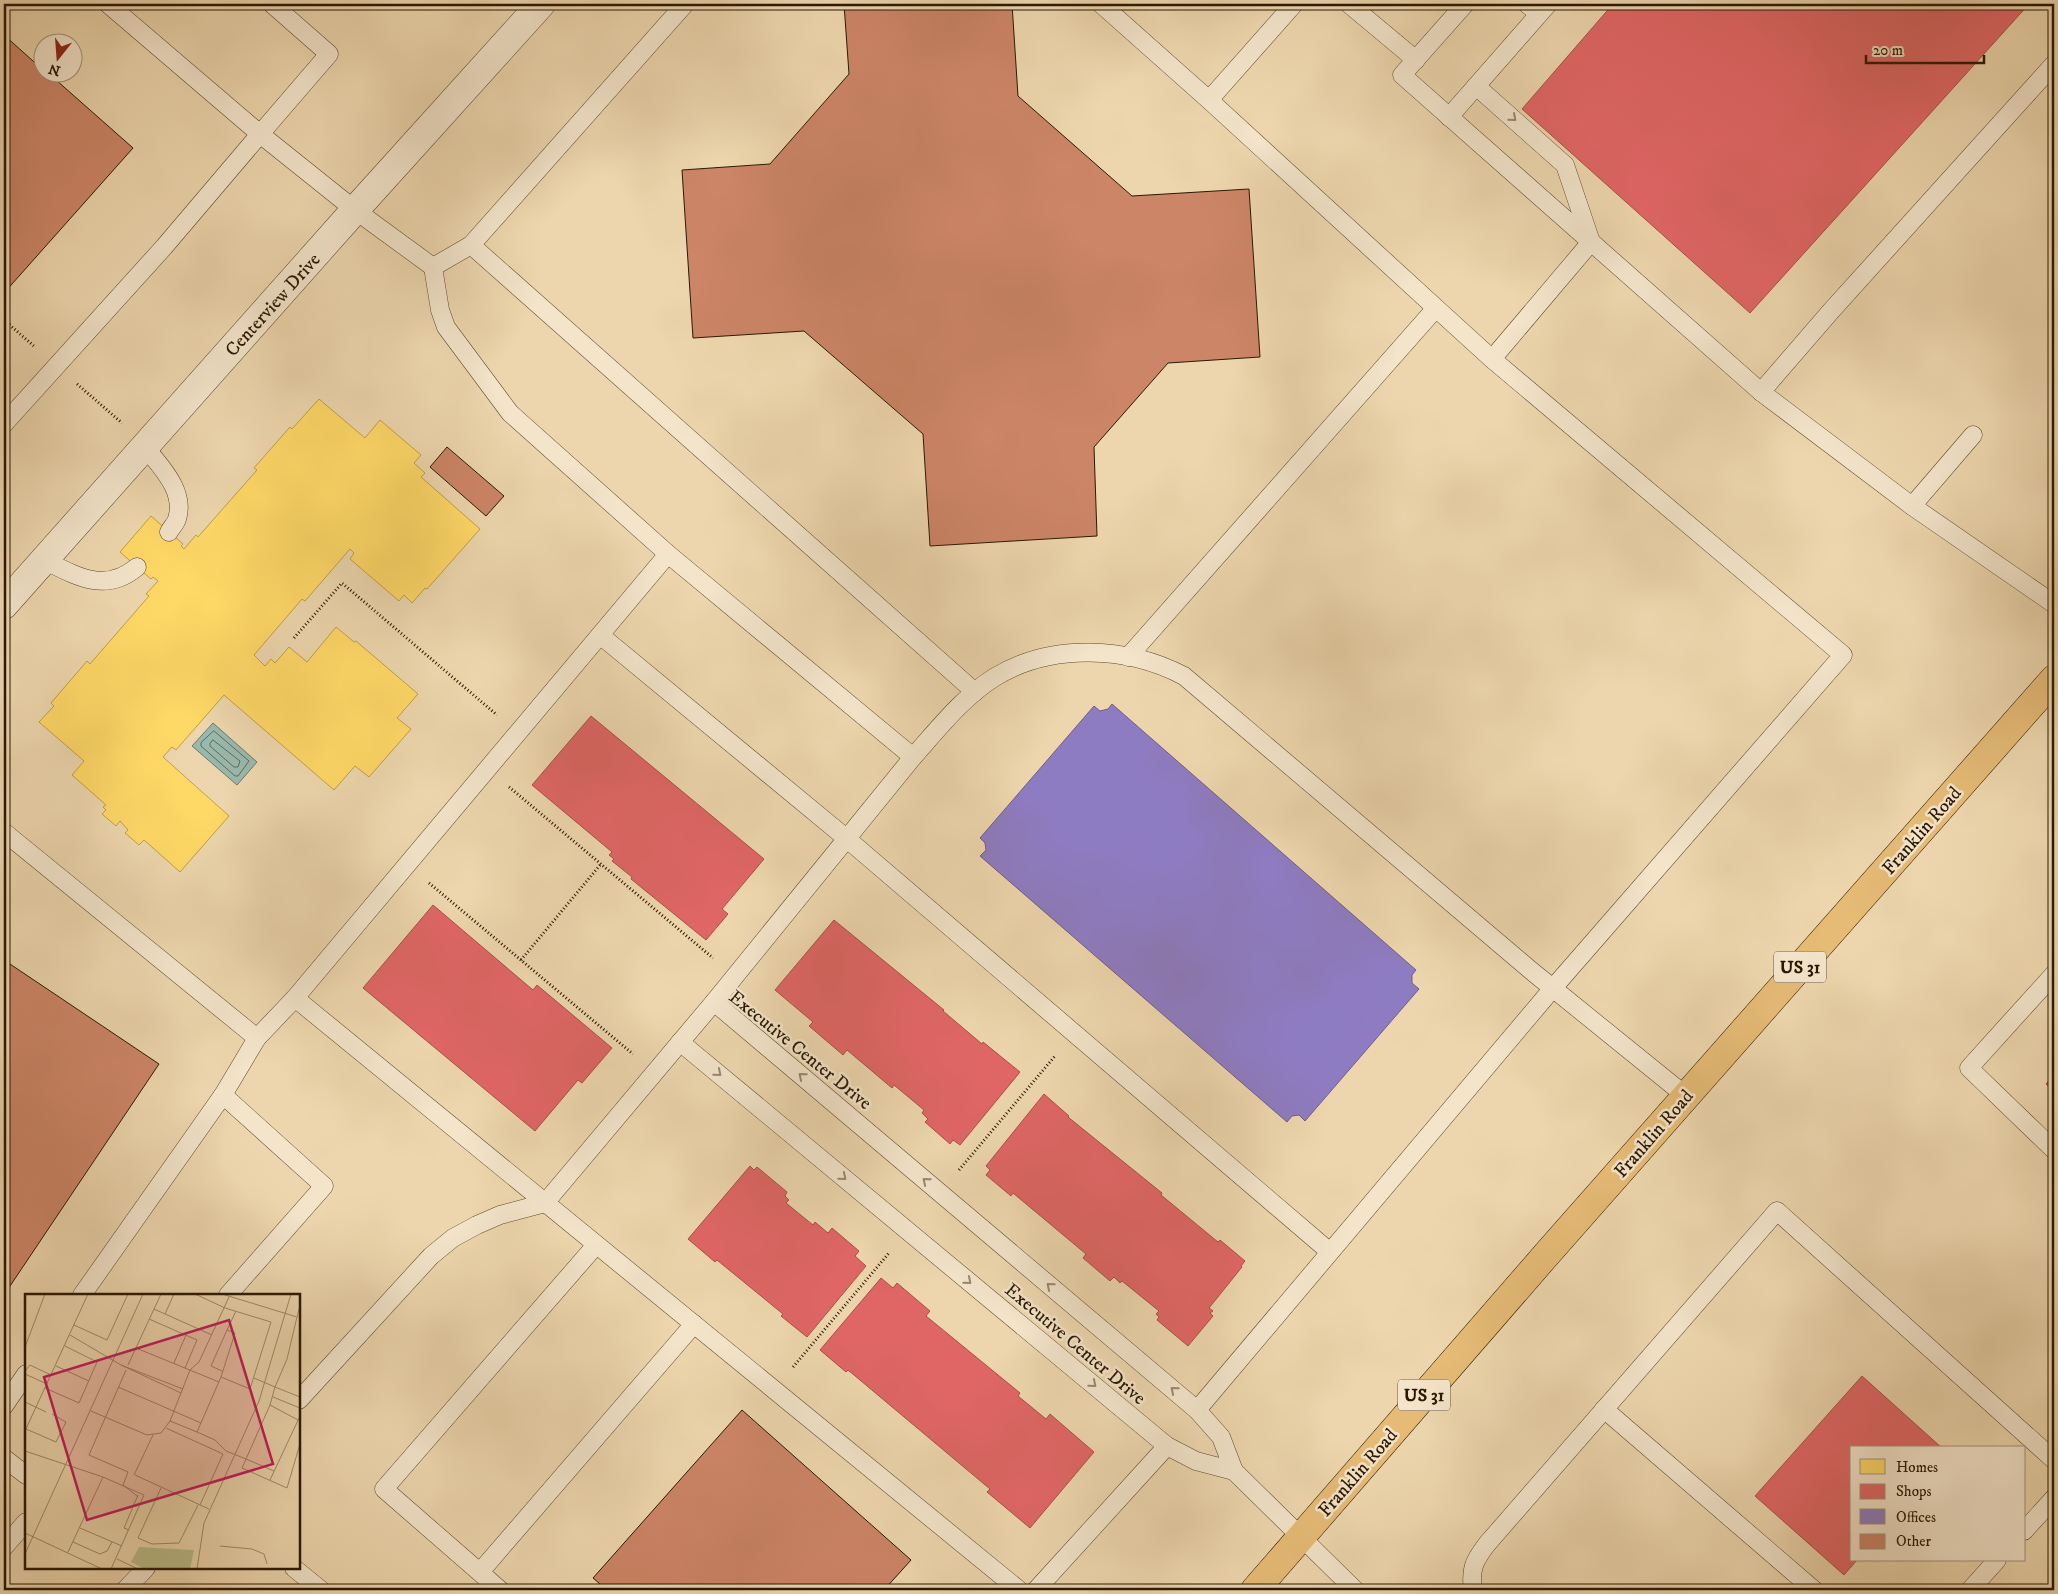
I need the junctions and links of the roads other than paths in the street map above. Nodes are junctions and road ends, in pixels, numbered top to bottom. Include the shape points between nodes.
1 (108, 4) edge
2 (272, 4) edge
3 (541, 4) edge
4 (685, 4) edge
5 (1100, 4) edge
6 (1294, 4) edge
7 (1349, 4) edge
8 (1465, 4) edge
9 (1538, 7) edge
10 (1416, 60) junction
11 (2054, 64) edge
12 (1476, 86) junction
13 (1209, 100) junction
14 (1449, 117) junction
15 (260, 134) junction
16 (355, 210) junction
17 (1591, 242) junction
18 (471, 244) junction
19 (433, 267) junction
20 (1436, 308) junction
21 (1492, 359) junction
22 (1761, 392) junction
23 (4, 424) edge
24 (1973, 435) dead end
25 (145, 447) junction
26 (1912, 506) junction
27 (169, 532) dead end
28 (668, 554) junction
29 (44, 560) junction
30 (138, 567) dead end
31 (2054, 604) edge
32 (4, 605) edge
33 (600, 635) junction
34 (1128, 657) junction
35 (2054, 679) edge
36 (974, 692) junction
37 (913, 757) junction
38 (4, 832) edge
39 (846, 838) junction
40 (2054, 974) edge
41 (1553, 988) junction
42 (295, 998) junction
43 (714, 1002) junction
44 (257, 1038) junction
45 (680, 1042) junction
46 (223, 1095) junction
47 (1686, 1096) junction
48 (2054, 1150) edge
49 (545, 1203) junction
50 (596, 1245) junction
51 (1330, 1252) junction
52 (83, 1294) edge
53 (229, 1294) edge
54 (694, 1324) junction
55 (25, 1375) edge
56 (300, 1399) edge
57 (4, 1406) edge
58 (1604, 1409) junction
59 (1197, 1410) junction
60 (1167, 1446) junction
61 (4, 1458) edge
62 (2054, 1460) edge
63 (1234, 1471) junction
64 (25, 1474) edge
65 (2051, 1508) edge
66 (25, 1523) edge
67 (2026, 1529) edge
68 (1302, 1536) junction
69 (4, 1547) edge
70 (1995, 1562) edge
71 (145, 1569) edge
72 (295, 1569) edge
73 (480, 1572) junction
74 (1975, 1588) edge
75 (125, 1590) edge
76 (321, 1590) edge
77 (500, 1590) edge
78 (1019, 1590) edge
79 (1036, 1590) edge
80 (1255, 1590) edge
81 (1356, 1590) edge
82 (1473, 1590) edge
83 (1814, 1590) edge

1 - 15 lane
2 - 15 lane via 328,54
3 - 16 street, Centerview Drive
4 - 18 lane
5 - 13 lane
6 - 13 lane
7 - 10 lane
8 - 10 lane
9 - 12 lane
10 - 14 lane via 1402,76
11 - 22 lane
12 - 14 lane
12 -> 17 lane via 1565,165
13 - 20 lane
14 - 17 lane
15 - 16 lane
15 - 23 lane via 157,255
16 - 19 lane
16 - 25 street, Centerview Drive
17 - 21 lane
17 - 22 lane
18 - 19 lane
18 - 36 lane
19 - 28 lane via 446,327 510,413
20 - 21 lane
20 - 34 lane
21 - 41 lane via 1843,655
22 - 26 lane
24 - 26 lane
25 - 27 lane via 166,472 176,492 177,519
25 - 29 street, Centerview Drive
26 - 31 lane
28 - 33 lane
28 - 37 lane
29 - 30 lane via 75,576 102,582 126,576
29 - 32 street, Centerview Drive
33 - 39 lane
33 - 42 lane
34 - 36 lane via 1092,652 1063,653 1036,659 1000,674
34 - 41 lane via 1166,666 1184,676
35 - 47 main road, Franklin Road / US 31
36 - 37 lane
37 - 39 lane
38 - 44 lane
39 - 43 lane
39 - 51 lane
40 - 48 lane via 1969,1068
41 - 47 lane
41 - 51 lane
42 - 44 lane
42 - 49 lane
43 - 45 lane, Executive Center Drive
59 -> 43 lane, Executive Center Drive
44 - 46 lane
45 - 49 lane
45 -> 60 lane, Executive Center Drive
46 - 52 lane
46 - 53 lane via 324,1186
47 - 68 main road, Franklin Road / US 31
49 - 50 lane
49 - 56 lane via 500,1215 453,1238 432,1256
50 - 54 lane
50 - 73 lane via 384,1489
51 - 59 lane
54 - 73 lane
54 - 78 lane
55 - 57 lane
58 - 62 lane via 1777,1210
58 - 82 lane via 1478,1555 1471,1574
58 - 83 lane
59 - 63 lane, Executive Center Drive via 1221,1437
60 - 63 lane, Executive Center Drive via 1196,1461
60 - 79 lane
61 - 64 lane
63 - 68 lane
65 - 67 lane
66 - 69 lane
68 - 80 main road, Franklin Road / US 31
68 - 81 lane
70 - 74 lane
71 - 75 lane
72 - 76 lane
73 - 77 lane

